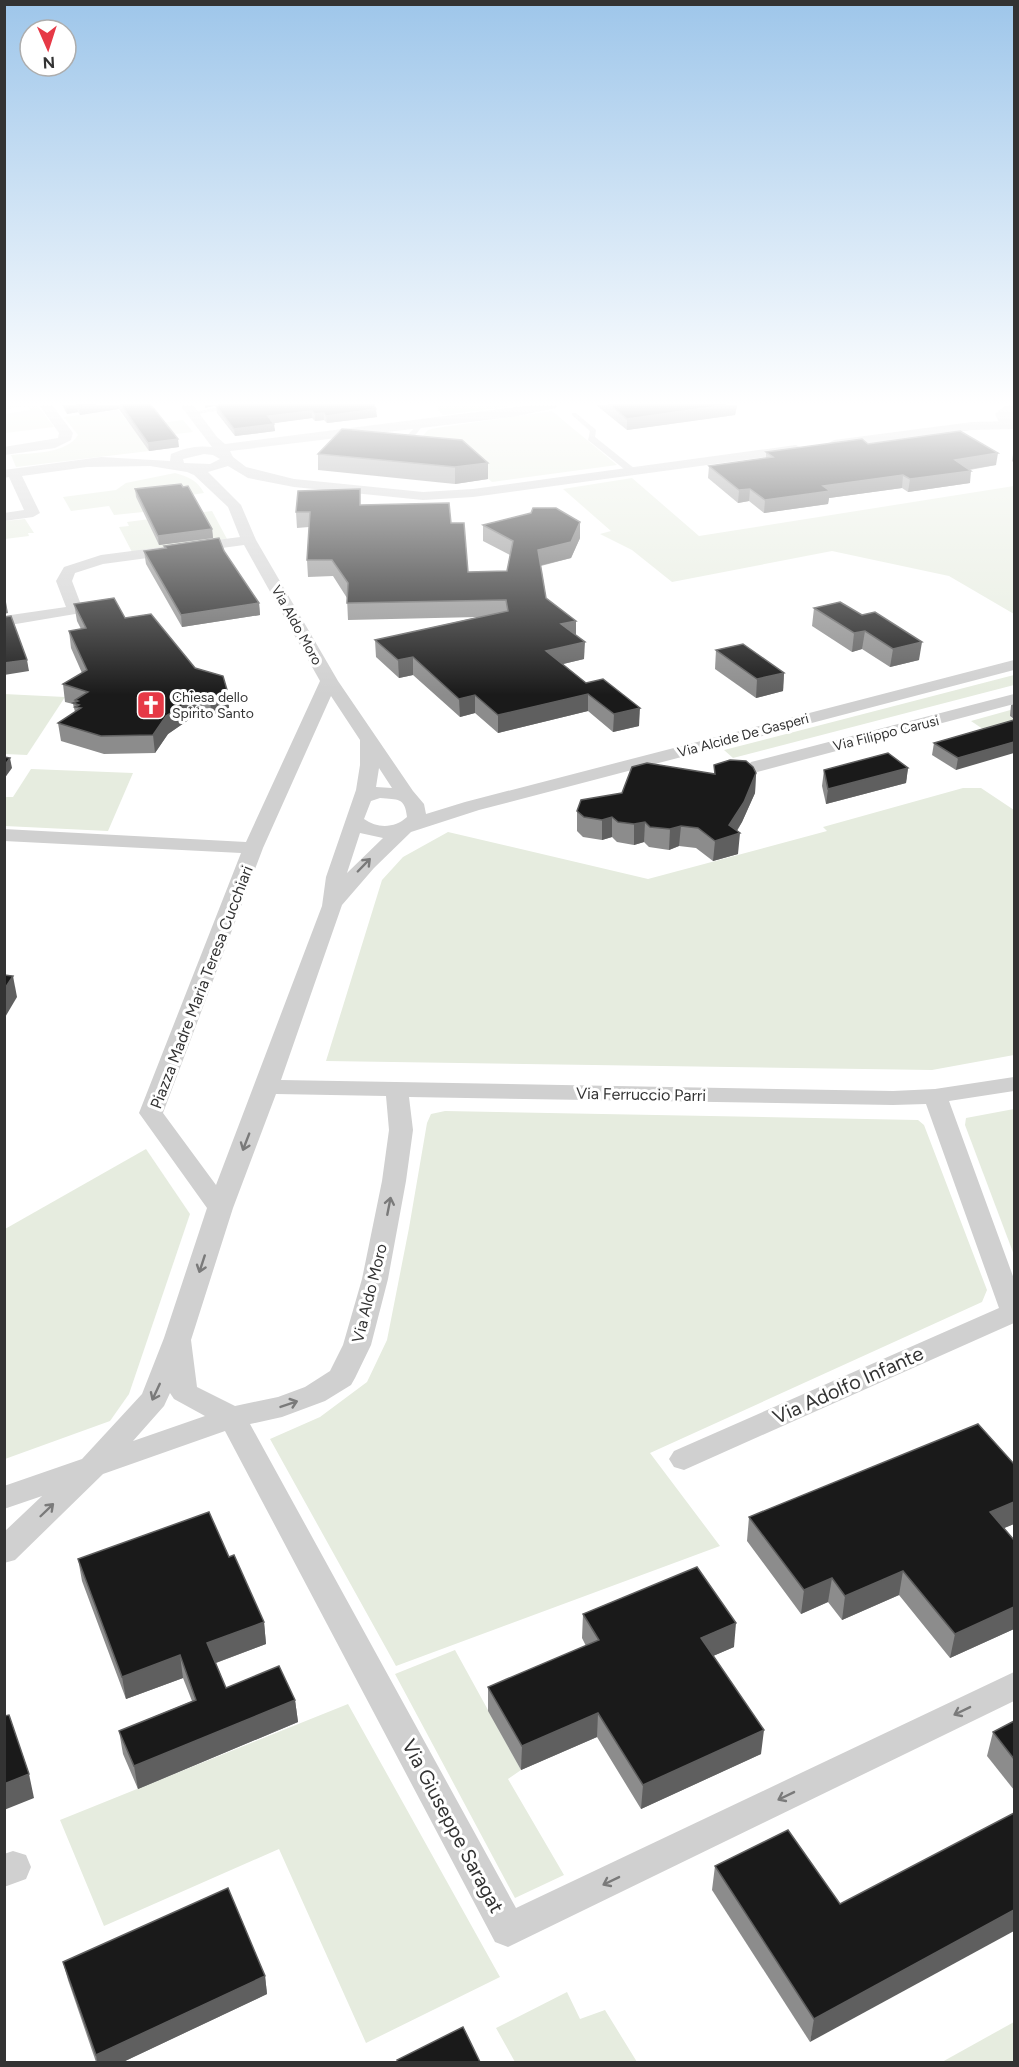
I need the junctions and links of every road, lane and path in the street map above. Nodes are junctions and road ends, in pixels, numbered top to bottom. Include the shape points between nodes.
1 (26, 501) edge
2 (242, 501) edge
3 (4, 517) edge
4 (249, 540) junction
5 (4, 621) edge
6 (1014, 665) edge
7 (329, 681) junction
8 (1014, 699) edge
9 (368, 741) junction
10 (757, 766) dead end
11 (365, 797) junction
12 (411, 800) junction
13 (472, 806) junction
14 (354, 820) junction
15 (407, 827) junction
16 (4, 835) edge
17 (253, 848) junction
18 (332, 906) junction
19 (1014, 1084) edge
20 (267, 1087) junction
21 (398, 1090) junction
22 (934, 1096) junction
23 (220, 1208) junction
24 (1014, 1312) edge
25 (178, 1338) junction
26 (232, 1418) junction
27 (684, 1459) dead end
28 (92, 1467) junction
29 (4, 1498) edge
30 (4, 1551) edge
31 (1014, 1686) edge

1 - 3 street via 33,513
2 - 4 street, Via Aldo Moro
4 - 5 street via 84,564 69,570 64,581 75,610
4 - 7 street, Via Aldo Moro
6 - 13 street, Via Alcide De Gasperi
7 - 9 street, Via Aldo Moro
7 - 17 street
8 - 10 street, Via Filippo Carusi
9 - 11 street, Via Aldo Moro via 371,772
9 - 12 street, Via Aldo Moro
11 - 12 street, Via Alcide De Gasperi via 378,792
11 - 14 street, Via Aldo Moro
12 - 13 street, Via Alcide De Gasperi via 439,808
12 - 15 street via 417,818
13 - 15 street, Via Alcide De Gasperi
14 - 15 street via 370,831
14 - 18 street via 336,877
18 -> 15 street via 354,876
16 - 17 street, Piazza Madre Maria Teresa Cucchiari
17 - 23 street, Piazza Madre Maria Teresa Cucchiari via 151,1113
18 - 20 street
19 - 22 street, Via Ferruccio Parri
20 - 21 street, Via Ferruccio Parri
20 -> 23 street
21 - 22 street, Via Ferruccio Parri
26 -> 21 street, Via Aldo Moro via 282,1407 341,1378 357,1345 375,1279 401,1130
22 - 24 street, Via Adolfo Infante
23 -> 25 street
24 - 27 street, Via Adolfo Infante
25 - 26 street via 184,1392
25 -> 28 street via 154,1399
26 - 28 street, Via Aldo Moro
31 -> 26 street, Via Giuseppe Saragat via 508,1930
28 - 29 street, Via Aldo Moro
30 -> 28 street

